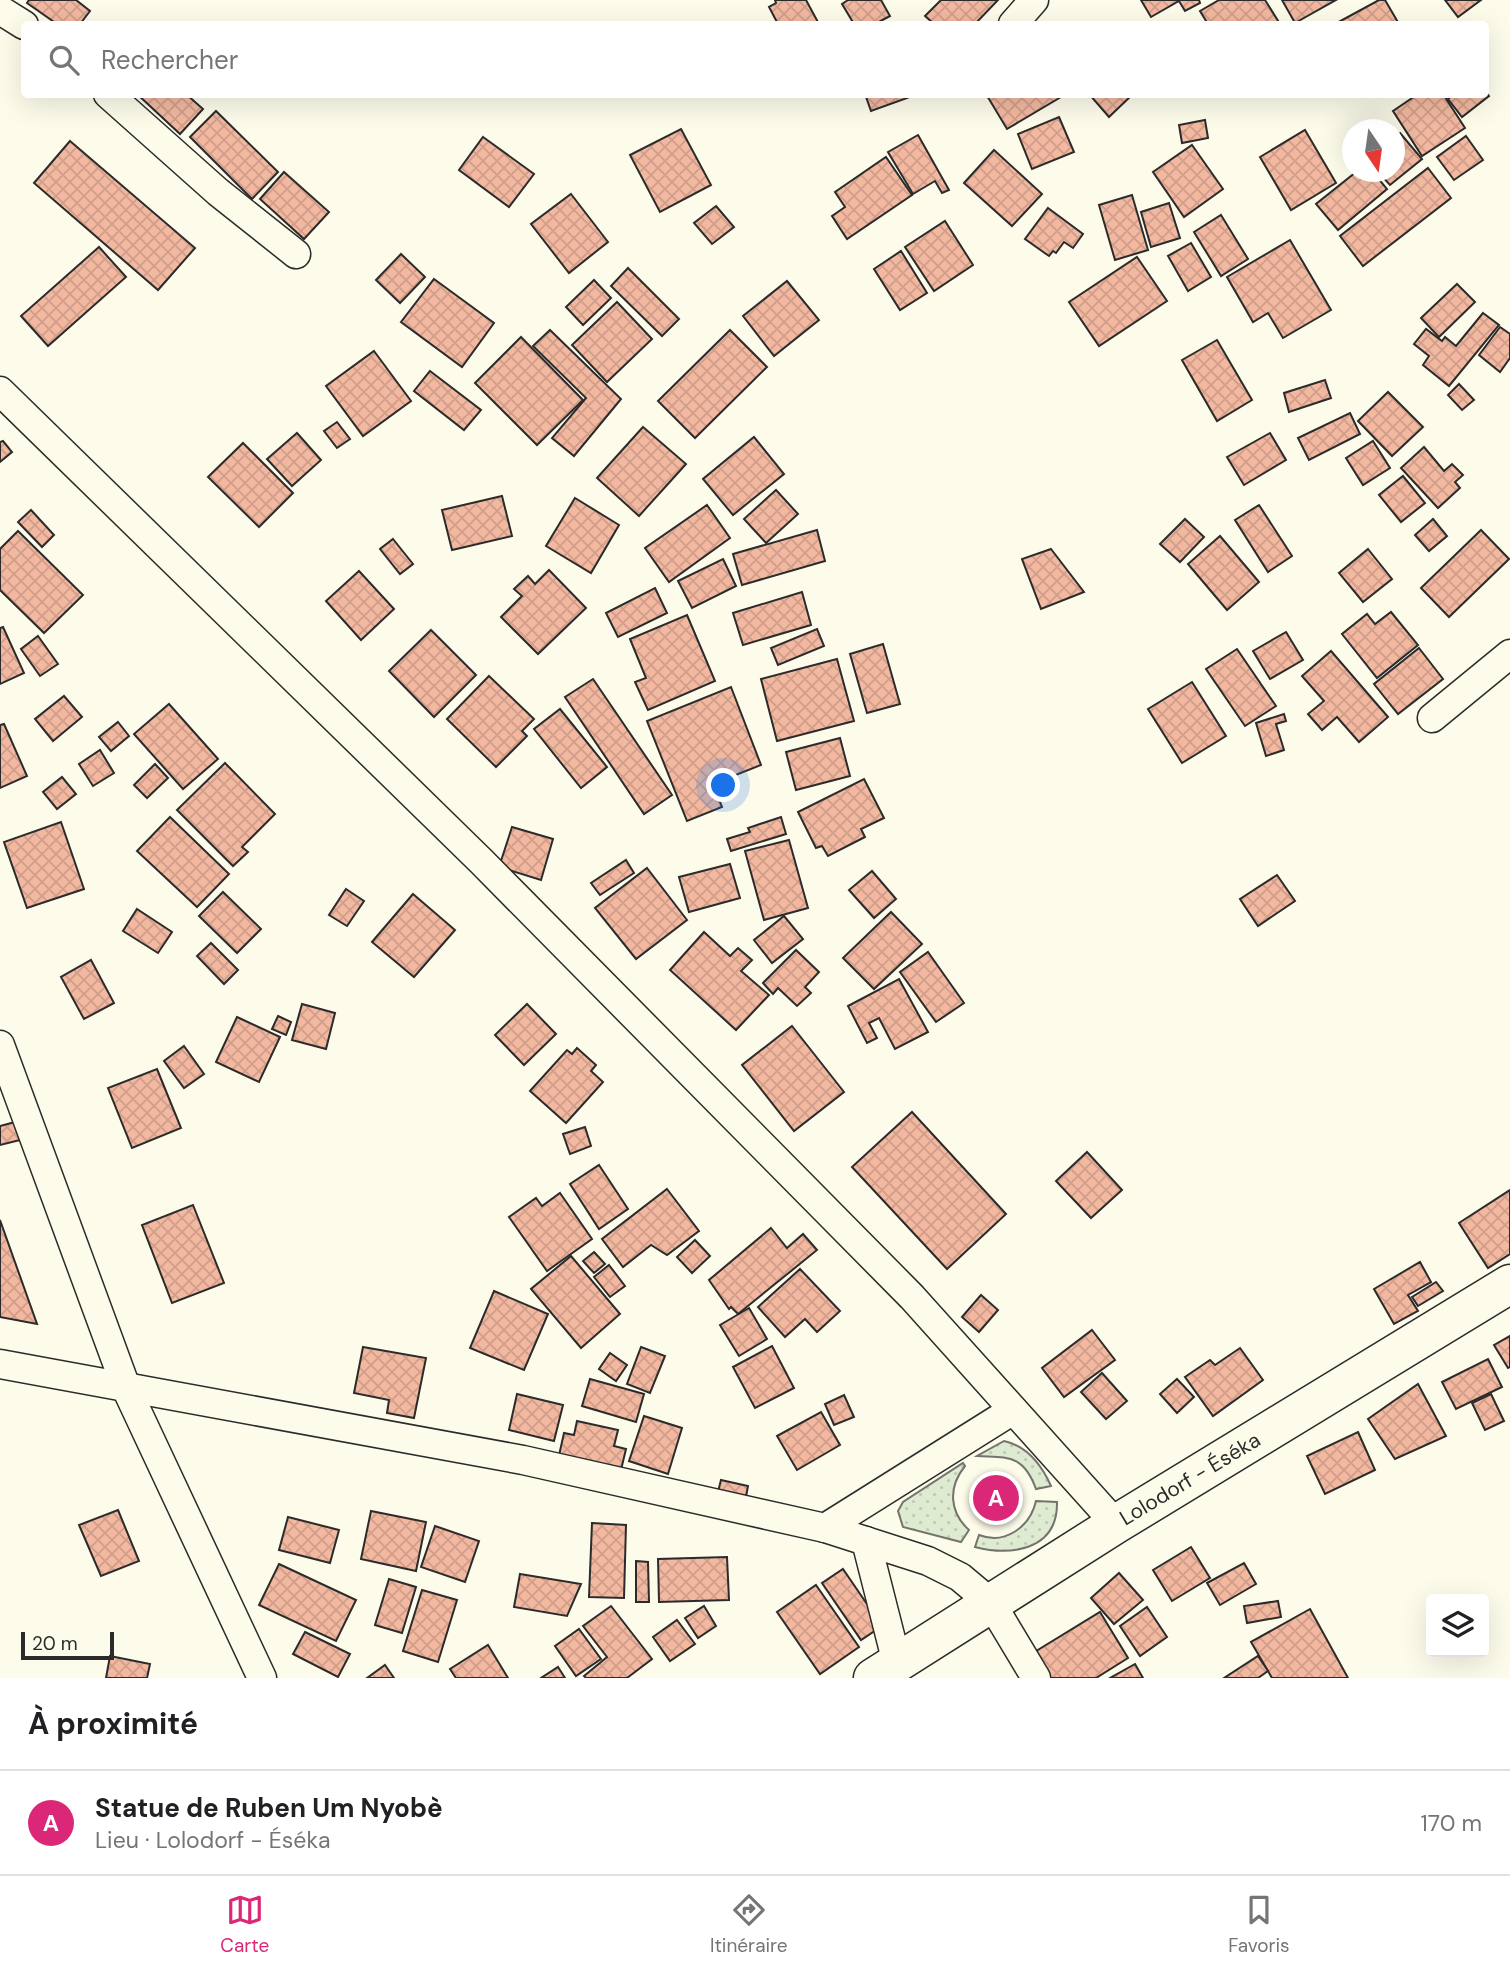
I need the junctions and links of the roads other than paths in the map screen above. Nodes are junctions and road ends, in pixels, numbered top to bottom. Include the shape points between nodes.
1 (1034, 0) edge
2 (0, 10) edge
3 (1016, 21) edge
4 (21, 23) edge
5 (112, 98) edge
6 (296, 254) dead end
7 (0, 391) edge
8 (1510, 654) edge
9 (1432, 718) dead end
10 (0, 1045) edge
11 (1510, 1284) edge
12 (0, 1364) edge
13 (127, 1390) junction
14 (1013, 1410) junction
15 (1116, 1524) junction
16 (825, 1528) junction
17 (866, 1541) junction
18 (991, 1603) junction
19 (885, 1671) edge
20 (262, 1678) edge
21 (1035, 1678) edge

1 - 3 street
2 - 4 street
5 - 6 street
7 - 14 street via 491,871 912,1297
8 - 9 street
10 - 13 street
11 - 15 main road, Lolodorf - Éséka
12 - 13 street
13 - 16 street via 523,1460
13 - 20 street
14 - 15 street
14 - 16 street
15 - 18 main road, Lolodorf - Éséka
16 - 17 street
17 - 18 street via 961,1577
17 - 19 street
18 - 19 main road, Lolodorf - Éséka
18 - 21 street

